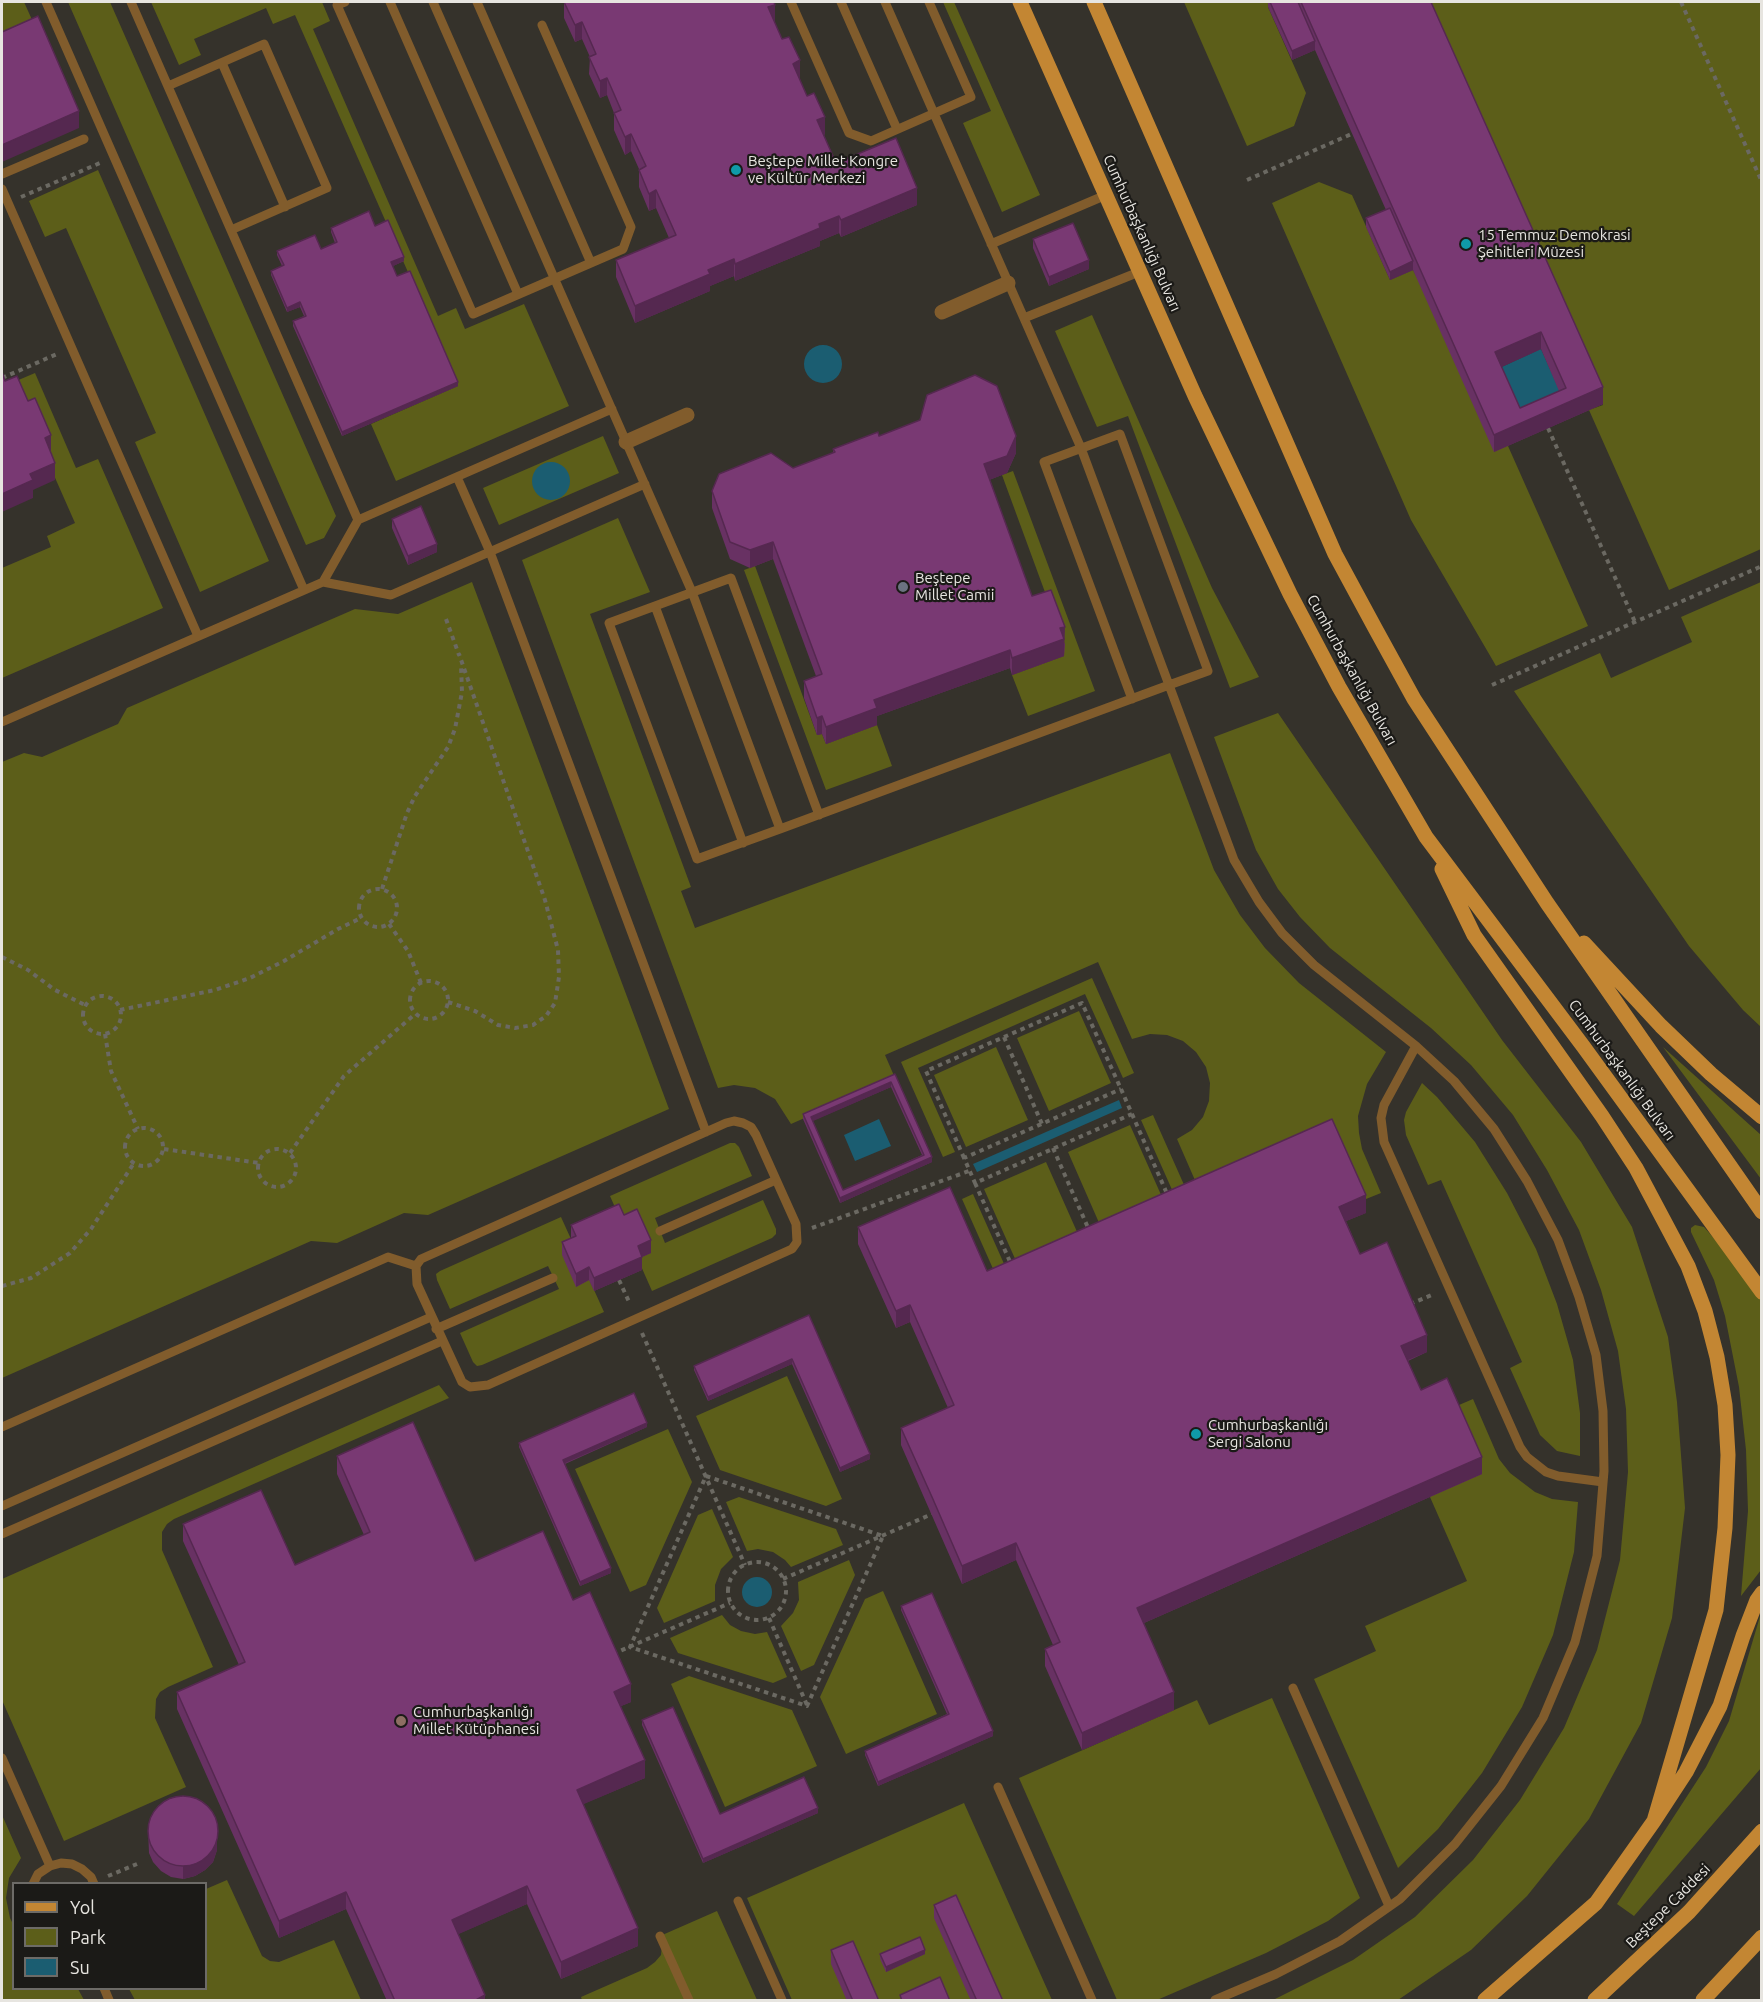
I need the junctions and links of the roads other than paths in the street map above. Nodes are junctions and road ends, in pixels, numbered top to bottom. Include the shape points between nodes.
1 (46, 2) edge
2 (130, 2) edge
3 (345, 2) edge
4 (390, 2) edge
5 (433, 2) edge
6 (477, 2) edge
7 (791, 2) edge
8 (841, 2) edge
9 (885, 2) edge
10 (929, 2) edge
11 (1020, 2) edge
12 (1094, 2) edge
13 (542, 25) dead end
14 (222, 63) junction
15 (168, 86) junction
16 (934, 114) junction
17 (897, 129) junction
18 (84, 139) dead end
19 (2, 174) edge
20 (2, 189) edge
21 (1106, 195) junction
22 (285, 207) junction
23 (231, 230) junction
24 (991, 244) junction
25 (591, 262) junction
26 (1139, 272) junction
27 (554, 279) junction
28 (1008, 283) junction
29 (518, 294) junction
30 (942, 312) dead end
31 (1024, 318) junction
32 (612, 409) junction
33 (687, 415) dead end
34 (626, 442) junction
35 (1082, 448) junction
36 (457, 477) junction
37 (645, 484) junction
38 (358, 520) junction
39 (490, 552) junction
40 (323, 582) junction
41 (304, 590) junction
42 (692, 592) junction
43 (655, 606) junction
44 (198, 636) junction
45 (1170, 685) junction
46 (1132, 699) junction
47 (2, 722) edge
48 (819, 815) junction
49 (780, 829) junction
50 (1426, 837) junction
51 (743, 843) junction
52 (1547, 903) junction
53 (1416, 1046) junction
54 (1761, 1117) edge
55 (706, 1132) junction
56 (776, 1180) junction
57 (1761, 1212) edge
58 (660, 1231) dead end
59 (416, 1266) junction
60 (553, 1278) dead end
61 (1761, 1292) edge
62 (431, 1317) junction
63 (436, 1329) junction
64 (442, 1341) junction
65 (2, 1427) edge
66 (1603, 1482) junction
67 (2, 1506) edge
68 (2, 1534) edge
69 (1761, 1593) edge
70 (1293, 1688) dead end
71 (2, 1758) edge
72 (998, 1787) dead end
73 (1654, 1821) junction
74 (1761, 1832) edge
75 (50, 1866) junction
76 (34, 1882) edge
77 (94, 1882) edge
78 (738, 1901) dead end
79 (1389, 1906) junction
80 (660, 1936) dead end
81 (1761, 1937) edge
82 (689, 2001) edge
83 (782, 2001) edge
84 (1092, 2001) edge
85 (1215, 2001) edge
86 (1485, 2001) edge
87 (1595, 2001) edge
88 (1703, 2001) edge

1 - 41 lane
2 - 15 lane
3 - 29 lane via 337,5 472,314
4 - 29 lane
5 - 27 lane
6 - 25 lane
7 - 17 lane via 849,133 871,141
8 - 17 lane
9 - 16 lane
10 - 16 lane via 971,97
11 - 21 main road, Cumhurbaşkanlığı Bulvarı
12 - 52 main road via 1335,554 1414,699
13 - 25 lane via 631,227 623,249
14 - 15 lane
14 - 22 lane
14 - 22 lane via 264,44 327,188
15 - 23 lane
16 - 17 lane
16 - 24 lane
18 - 19 lane
20 - 44 lane
21 - 24 lane
21 - 26 main road, Cumhurbaşkanlığı Bulvarı
22 - 23 lane
23 - 38 lane
24 - 28 lane
25 - 27 lane
26 - 31 lane
26 - 50 main road, Cumhurbaşkanlığı Bulvarı via 1290,594 1338,687
27 - 29 lane
27 - 32 lane
28 - 30 street
28 - 31 lane
31 - 35 lane
32 - 34 lane
32 - 36 lane
33 - 34 street
34 - 37 lane
35 - 45 lane
35 - 45 lane via 1120,434 1208,671
35 - 46 lane via 1044,462
36 - 38 lane
36 - 39 lane
37 - 39 lane
37 - 42 lane
38 - 40 lane
39 - 40 lane via 391,595
39 - 55 lane
40 - 41 lane
41 - 44 lane
42 - 43 lane
42 - 48 lane via 731,578
42 - 49 lane
43 - 51 lane
43 - 51 lane via 609,623 697,860
44 - 47 lane
45 - 46 lane
45 - 53 lane via 1234,860 1259,902 1282,933 1314,965
46 - 48 lane
48 - 49 lane
49 - 51 lane
50 - 61 main road, Cumhurbaşkanlığı Bulvarı
50 - 73 main road via 1474,935 1636,1168 1688,1266 1717,1357 1728,1455 1716,1610
52 - 54 main road via 1661,1026
52 - 57 main road
53 - 66 lane via 1454,1081 1494,1129 1558,1240 1596,1355 1603,1411
53 - 66 lane via 1384,1105 1384,1142 1520,1447 1546,1472
55 - 56 lane via 735,1121 750,1127
55 - 59 lane via 429,1254
56 - 58 lane
56 - 64 lane via 798,1233 797,1242 784,1255 488,1385 470,1387 462,1382
59 - 62 lane via 417,1284
59 - 65 lane via 388,1257
60 - 63 lane
62 - 63 lane
62 - 67 lane
63 - 64 lane
64 - 68 lane
66 - 79 lane via 1597,1556 1575,1642 1543,1718 1501,1786 1455,1844
69 - 73 main road via 1720,1706 1686,1772
70 - 79 lane
71 - 75 lane
72 - 84 lane
73 - 86 main road via 1596,1903
74 - 87 main road, Beştepe Caddesi via 1689,1912
75 - 76 lane
75 - 77 lane via 72,1864
78 - 83 lane
79 - 85 lane via 1340,1941
80 - 82 lane
81 - 88 main road

